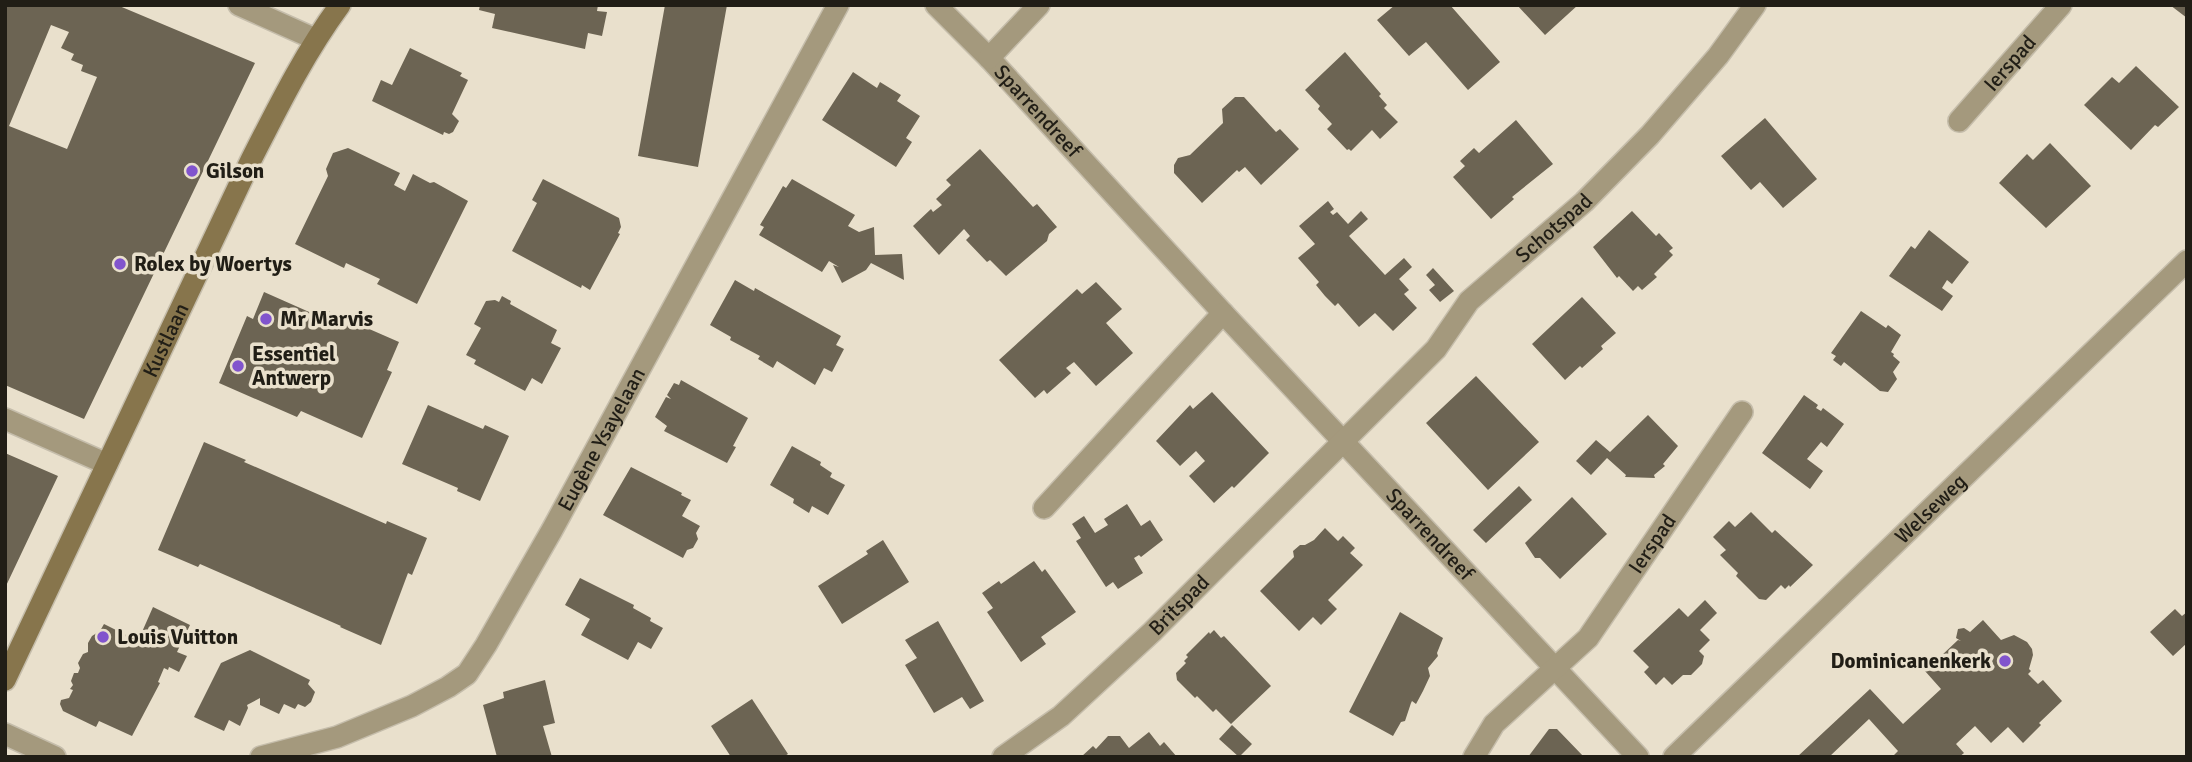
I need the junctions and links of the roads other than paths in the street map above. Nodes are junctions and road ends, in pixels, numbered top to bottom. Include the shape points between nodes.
1 (239, 5) edge
2 (340, 5) edge
3 (838, 5) edge
4 (936, 5) edge
5 (1039, 5) edge
6 (1755, 5) edge
7 (2061, 5) edge
8 (315, 39) junction
9 (989, 58) junction
10 (1959, 121) dead end
11 (2187, 261) edge
12 (1223, 313) junction
13 (1742, 412) dead end
14 (5, 419) edge
15 (1343, 442) junction
16 (107, 464) junction
17 (1044, 508) dead end
18 (1555, 668) junction
19 (5, 680) edge
20 (5, 734) edge
21 (55, 757) edge
22 (261, 757) edge
23 (1003, 757) edge
24 (1474, 757) edge
25 (1638, 757) edge
26 (1674, 757) edge

1 - 8 street
2 - 8 street, Kustlaan
3 - 22 street, Eugène Ysayelaan via 552,530 467,674 412,706 337,737
4 - 9 street, Sparrendreef
5 - 9 street
6 - 15 street, Schotspad via 1650,135 1584,202 1469,301 1436,348
7 - 10 street, Ierspad
8 - 16 street, Kustlaan via 251,160
9 - 12 street, Sparrendreef
11 - 26 street, Welseweg
12 - 15 street, Sparrendreef
12 - 17 street
13 - 18 street, Ierspad via 1588,638
14 - 16 street
15 - 18 street, Sparrendreef
15 - 23 street, Britspad via 1142,641 1061,716
16 - 19 street, Kustlaan
18 - 24 street, Ierspad via 1494,724
18 - 25 street, Sparrendreef
20 - 21 street

